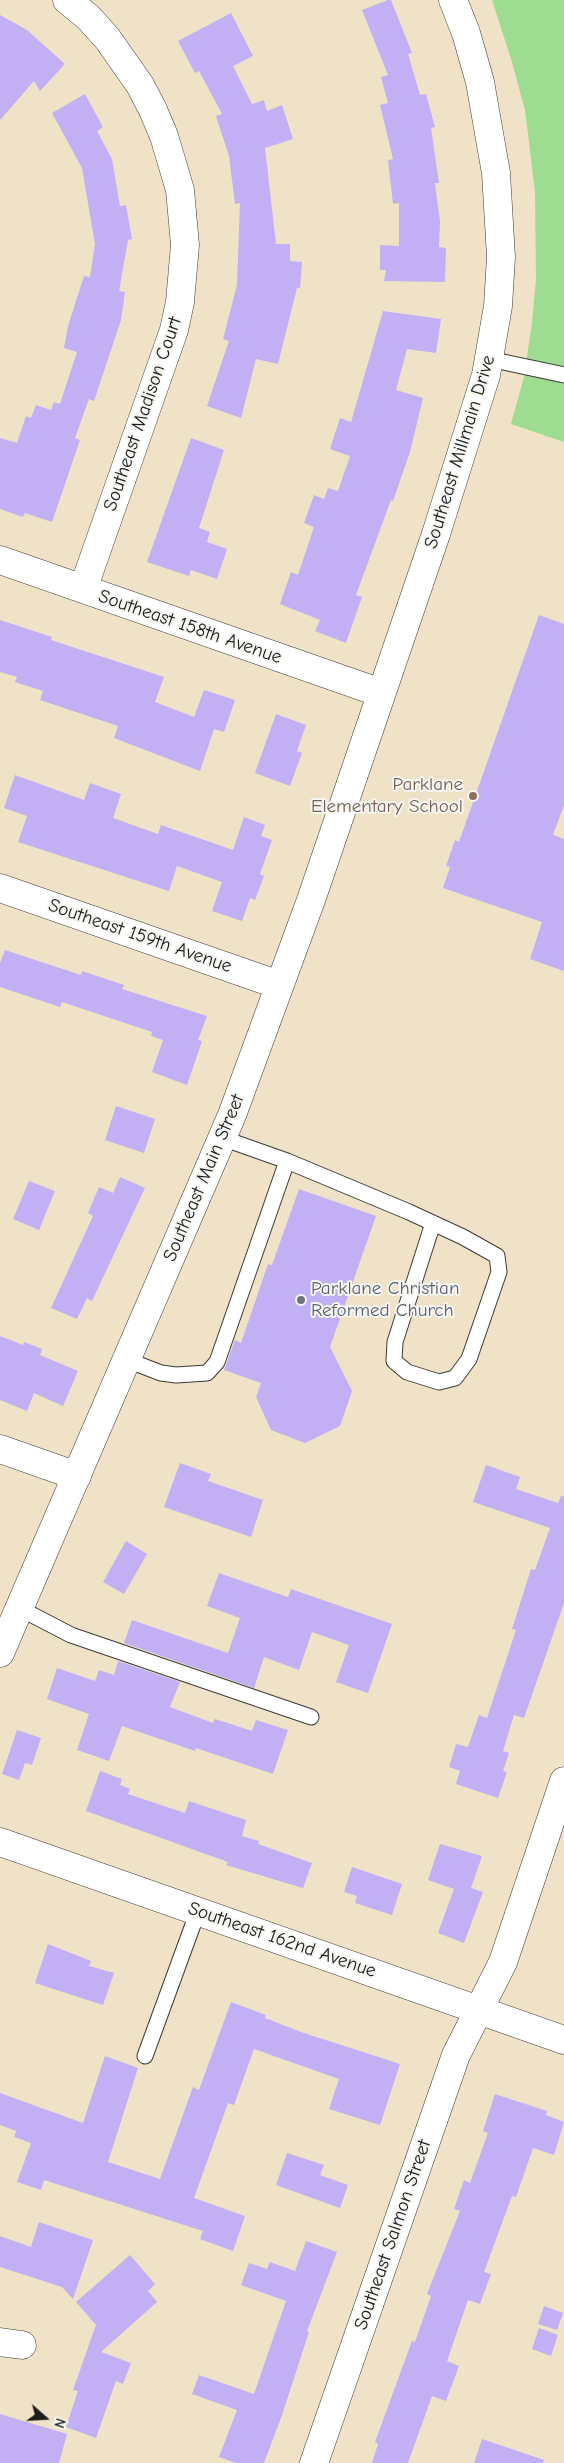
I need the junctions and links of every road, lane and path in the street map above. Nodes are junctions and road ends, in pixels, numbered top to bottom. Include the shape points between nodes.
1 (67, 0) edge
2 (453, 0) edge
3 (489, 359) junction
4 (564, 375) edge
5 (0, 560) edge
6 (83, 589) junction
7 (381, 693) junction
8 (0, 888) edge
9 (279, 984) junction
10 (222, 1138) junction
11 (286, 1161) junction
12 (433, 1223) junction
13 (127, 1360) junction
14 (0, 1449) edge
15 (77, 1476) junction
16 (19, 1608) junction
17 (0, 1653) edge
18 (311, 1717) dead end
19 (564, 1781) edge
20 (0, 1842) edge
21 (198, 1911) junction
22 (479, 2010) junction
23 (564, 2040) edge
24 (144, 2056) dead end
25 (314, 2463) edge

1 - 6 street, Southeast Madison Court via 107,38 130,69 153,110 180,190 185,245 174,330
2 - 3 street, Southeast Millmain Drive via 480,82 496,173 501,257 498,306
3 - 4 lane
3 - 7 street, Southeast Millmain Drive via 469,433
5 - 6 street, Southeast 158th Avenue
6 - 7 street, Southeast 158th Avenue
7 - 9 street, Southeast Main Street
8 - 9 street, Southeast 159th Avenue
9 - 10 street, Southeast Main Street
10 - 11 lane
10 - 13 street, Southeast Main Street
11 - 12 lane
11 - 13 lane via 217,1362 207,1373 176,1375
12 - 12 lane via 497,1256 499,1272 468,1359 455,1378 439,1382 407,1372 394,1361 395,1342
13 - 15 street, Southeast Main Street
14 - 15 street
15 - 16 street, Southeast Main Street
16 - 17 street, Southeast Main Street
16 - 18 lane via 70,1635
19 - 22 street, Southeast Salmon Street via 503,1962
20 - 21 street, Southeast 162nd Avenue
21 - 22 street, Southeast 162nd Avenue
21 - 24 lane
22 - 23 street, Southeast 162nd Avenue
22 - 25 street, Southeast Salmon Street via 456,2055

